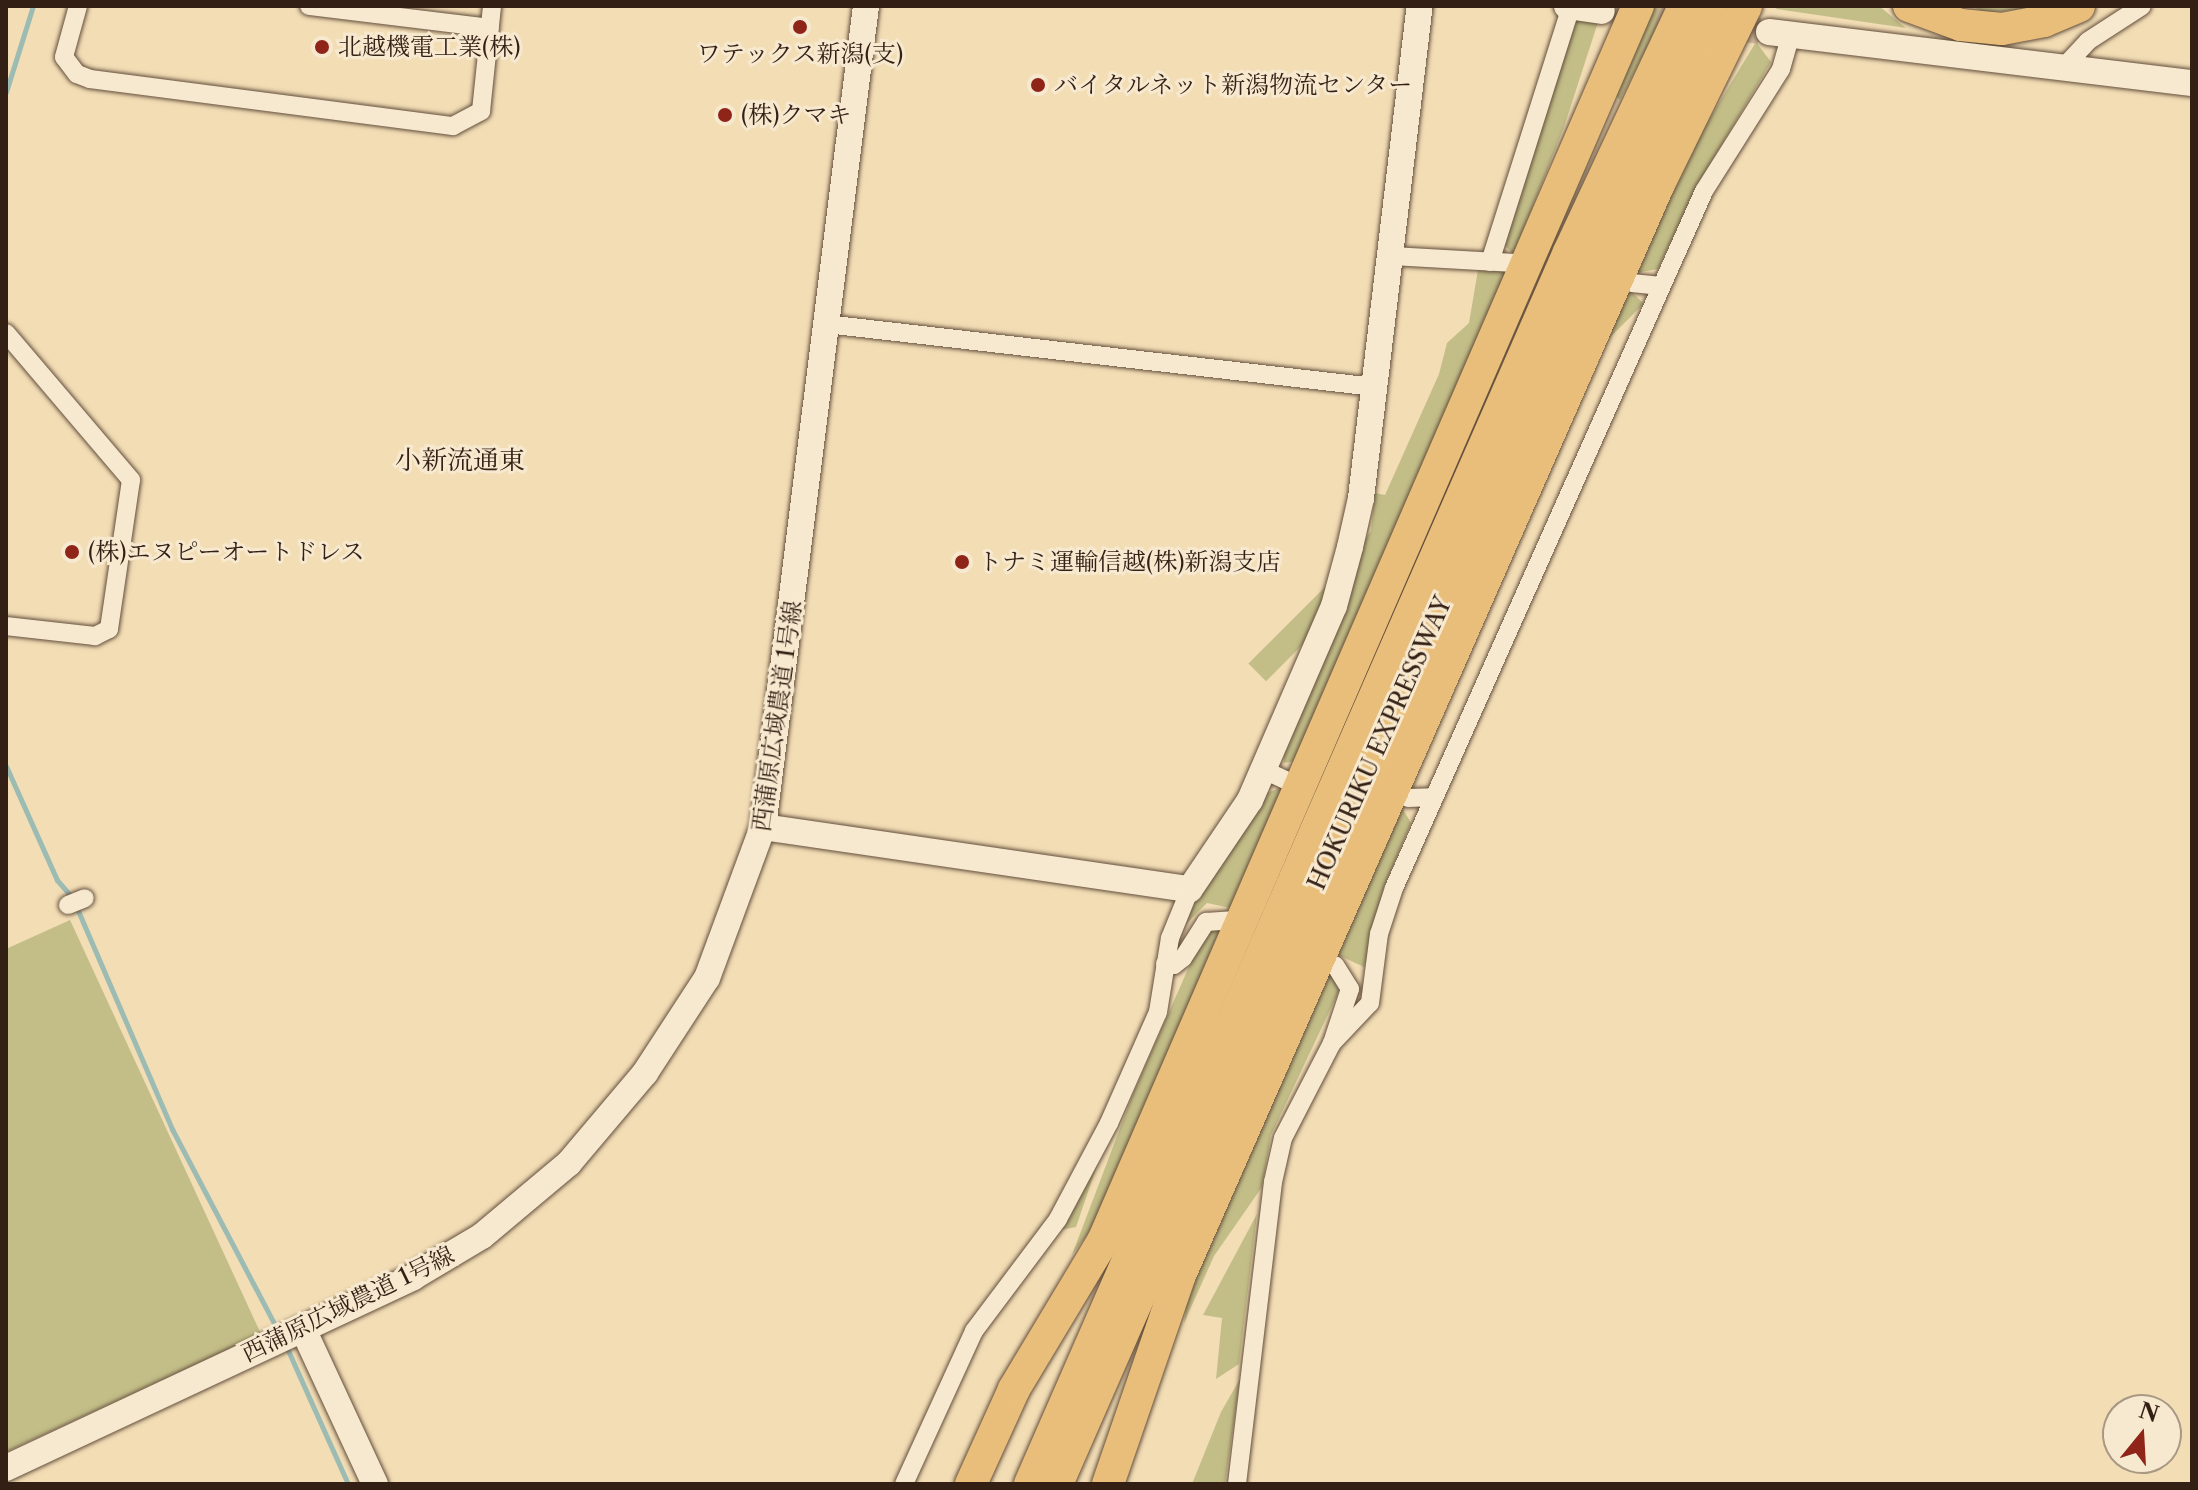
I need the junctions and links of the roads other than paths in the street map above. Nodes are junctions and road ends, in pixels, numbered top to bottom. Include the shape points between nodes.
1 (78, 6) edge
2 (309, 6) edge
3 (492, 6) edge
4 (866, 6) edge
5 (1420, 6) edge
6 (1569, 6) edge
7 (1638, 6) edge
8 (1684, 6) edge
9 (1712, 6) edge
10 (1746, 6) edge
11 (1909, 6) edge
12 (2079, 6) edge
13 (2142, 6) edge
14 (1608, 9) edge
15 (1771, 24) edge
16 (490, 28) junction
17 (2064, 67) junction
18 (2192, 83) edge
19 (1693, 112) junction
20 (1392, 256) junction
21 (1490, 262) junction
22 (1520, 269) junction
23 (1632, 283) dead end
24 (1661, 286) junction
25 (826, 324) junction
26 (6, 333) edge
27 (1375, 387) junction
28 (6, 626) edge
29 (1264, 770) junction
30 (1292, 783) dead end
31 (1433, 797) junction
32 (1408, 798) dead end
33 (763, 827) junction
34 (1190, 889) junction
35 (1232, 920) dead end
36 (1165, 964) junction
37 (1335, 965) dead end
38 (1332, 1043) junction
39 (303, 1329) junction
40 (6, 1468) edge
41 (375, 1484) edge
42 (904, 1484) edge
43 (971, 1484) edge
44 (1030, 1484) edge
45 (1057, 1484) edge
46 (1108, 1484) edge
47 (1237, 1484) edge

1 - 16 street via 64,57 77,74 90,79 453,126 481,111
2 - 16 street
3 - 16 street
4 - 25 street, 西蒲原広域農道 1号線
5 - 20 street
6 - 14 street
6 - 21 street
7 - 22 highway
8 - 44 highway, HOKURIKU EXPRESSWAY via 1563,266
9 - 45 highway, HOKURIKU EXPRESSWAY via 1623,191
10 - 19 highway
11 - 12 highway via 1961,25 2002,29 2044,21
13 - 17 street via 2088,41
14 - 22 highway
15 - 17 street
15 - 19 highway
15 - 24 street via 1781,69 1719,163
17 - 18 street
19 - 46 highway via 1180,1275
20 - 21 street
20 - 27 street
21 - 22 street
22 - 43 highway via 1103,1241 1014,1389
23 - 24 street
24 - 31 street
25 - 27 street
25 - 33 street, 西蒲原広域農道 1号線
26 - 28 street via 131,480 109,629 95,636
27 - 29 street via 1361,498 1334,606
29 - 30 street
29 - 34 street via 1242,813
31 - 32 street
31 - 38 street via 1386,911 1370,1003
33 - 34 street
33 - 39 street, 西蒲原広域農道 1号線 via 707,978 645,1073 569,1163 482,1236 413,1277
34 - 36 street
35 - 36 street via 1206,922 1183,958
36 - 42 street via 1158,1012 1109,1123 1058,1219 970,1339
37 - 38 street via 1350,989
38 - 47 street via 1297,1106 1277,1158
39 - 40 street, 西蒲原広域農道 1号線
39 - 41 street

